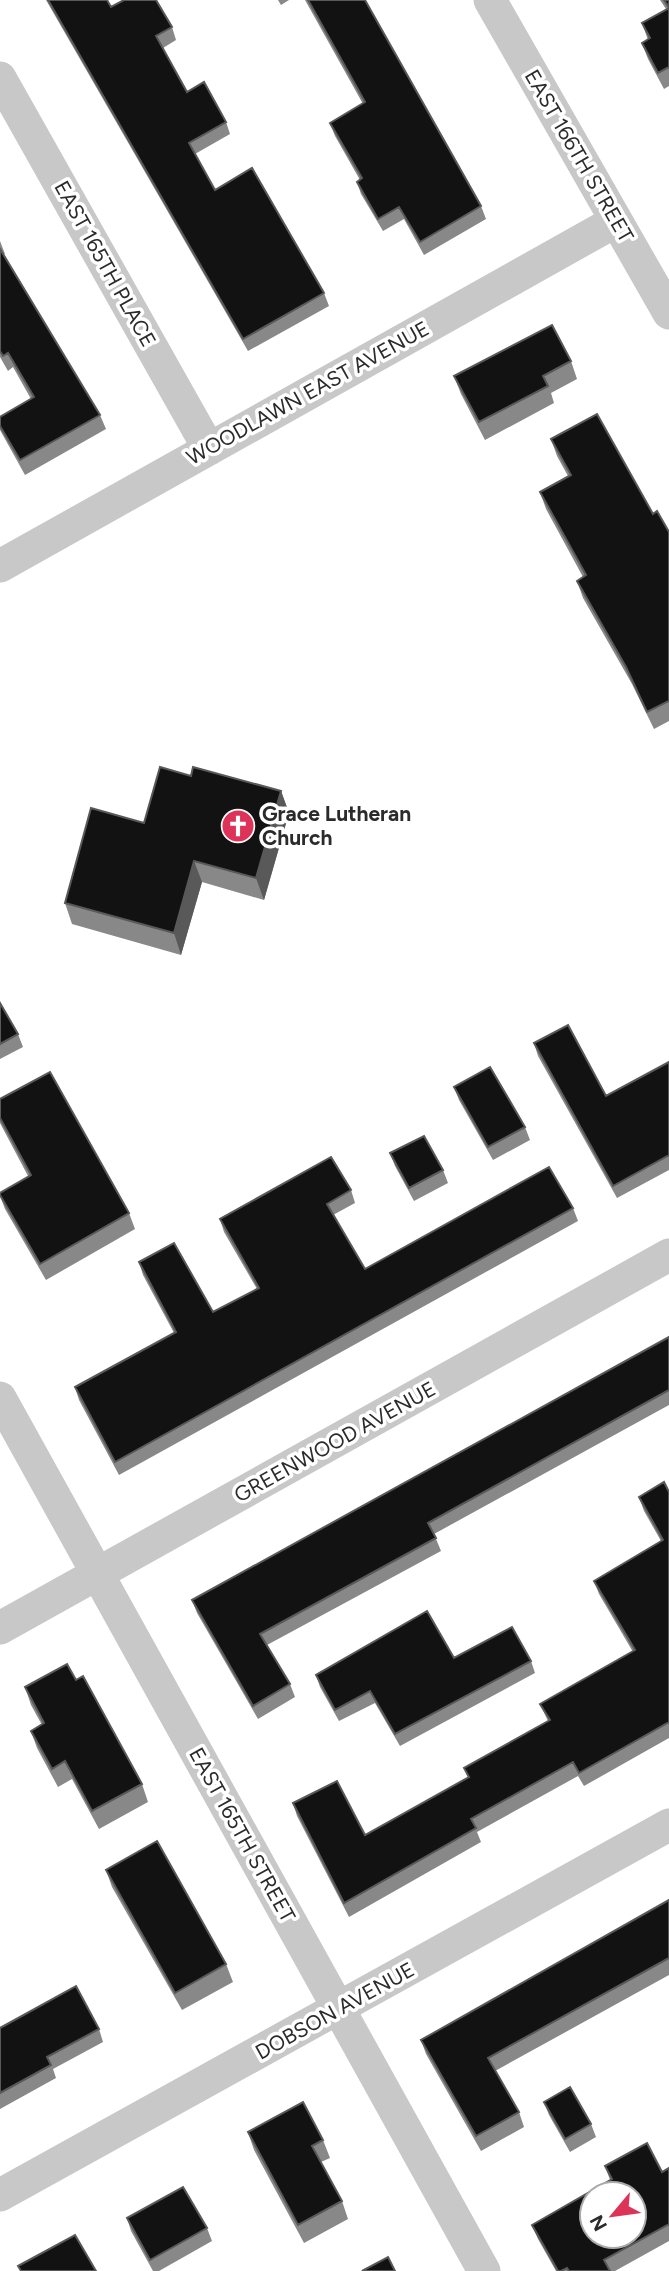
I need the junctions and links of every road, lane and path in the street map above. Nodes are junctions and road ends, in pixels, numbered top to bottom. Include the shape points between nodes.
1 (490, 0) edge
2 (0, 78) edge
3 (616, 221) junction
4 (669, 313) edge
5 (209, 449) junction
6 (0, 566) edge
7 (669, 1255) edge
8 (0, 1398) edge
9 (97, 1574) junction
10 (0, 1628) edge
11 (669, 1825) edge
12 (339, 2010) junction
13 (0, 2195) edge
14 (484, 2271) edge

1 - 3 street, EAST 166TH STREET
2 - 5 street, EAST 165TH PLACE
3 - 4 street, EAST 166TH STREET
3 - 5 street, WOODLAWN EAST AVENUE
5 - 6 street, WOODLAWN EAST AVENUE
7 - 9 street, GREENWOOD AVENUE
8 - 9 street, EAST 165TH STREET
9 - 10 street, GREENWOOD AVENUE
9 - 12 street, EAST 165TH STREET
11 - 12 street, DOBSON AVENUE
12 - 13 street, DOBSON AVENUE
12 - 14 street, EAST 165TH STREET

